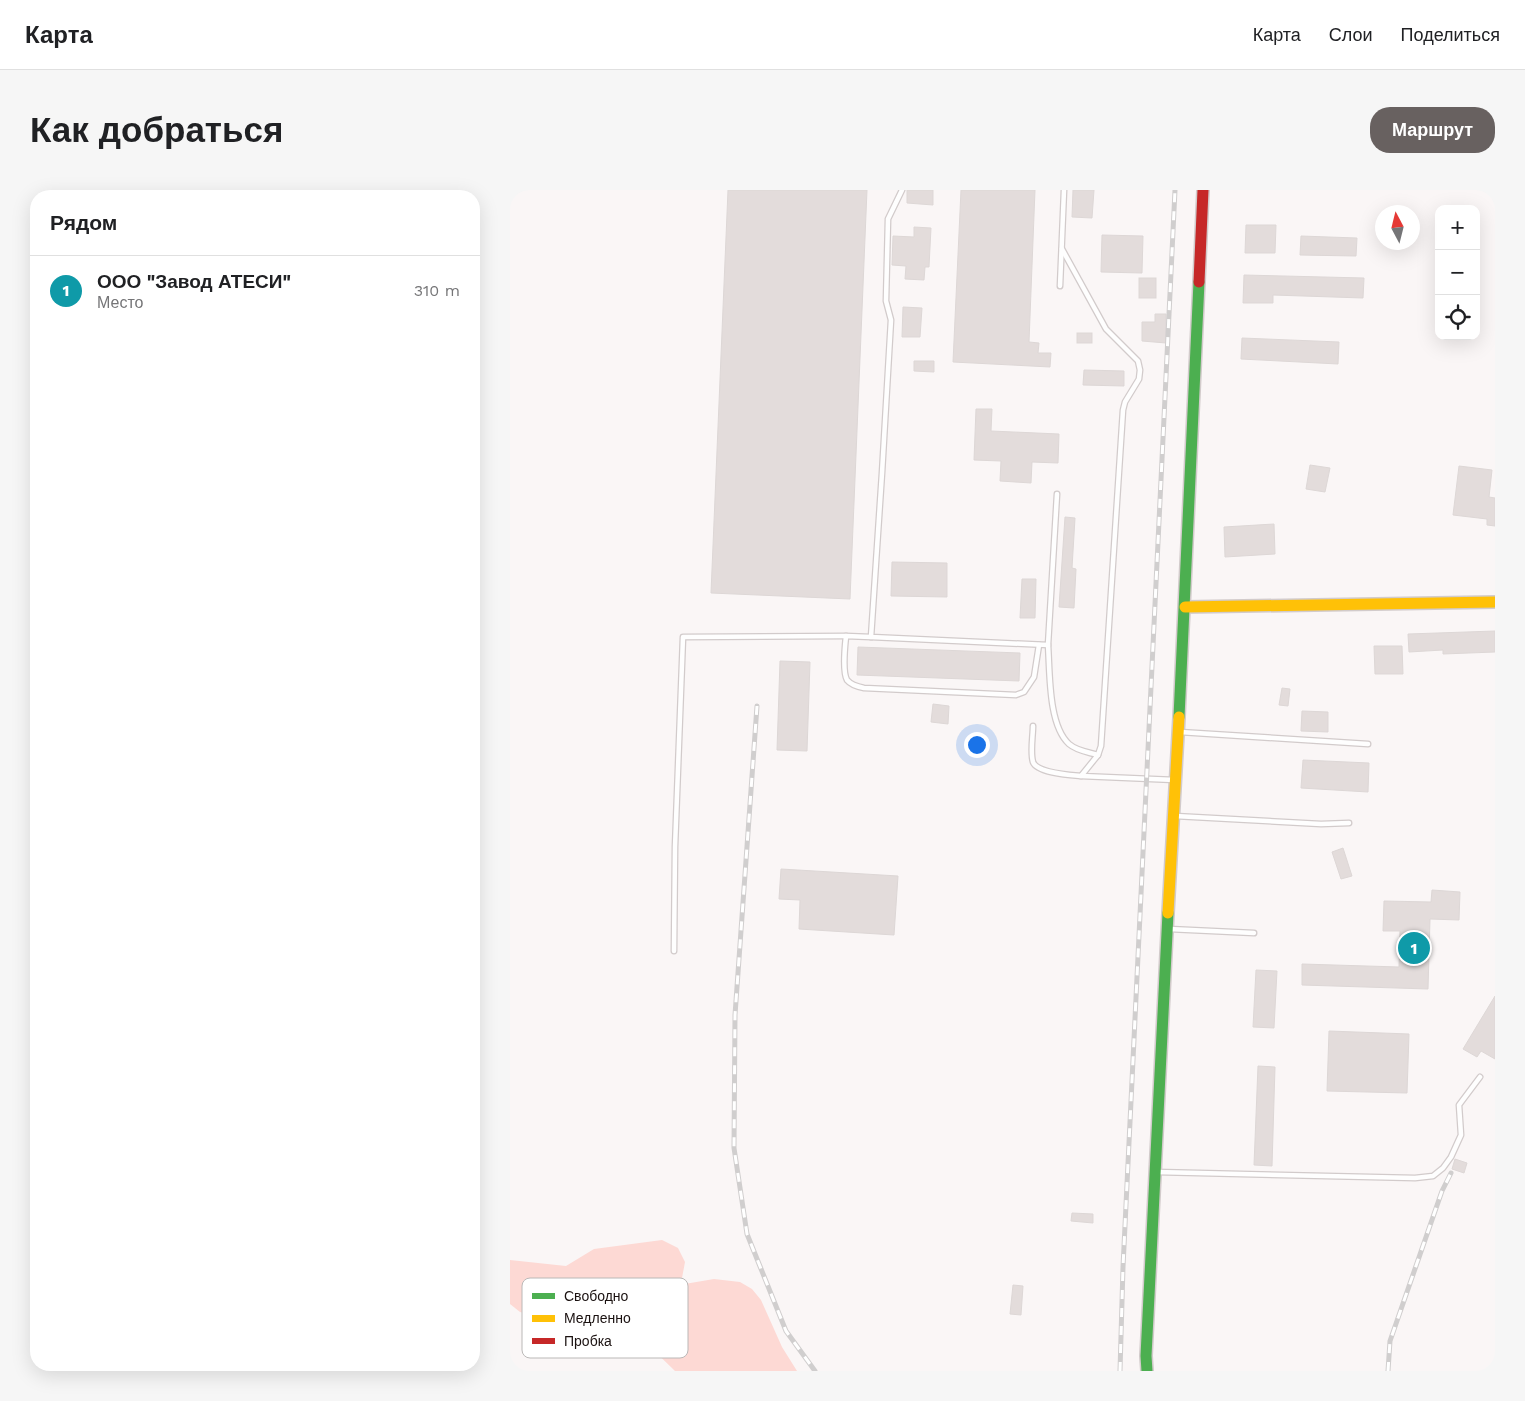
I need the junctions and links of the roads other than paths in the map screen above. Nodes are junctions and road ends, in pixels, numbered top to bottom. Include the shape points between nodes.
1 (902, 190) edge
2 (1064, 190) edge
3 (1202, 190) edge
4 (1062, 249) junction
5 (1060, 286) dead end
6 (1057, 494) dead end
7 (1495, 602) edge
8 (1185, 607) junction
9 (846, 636) junction
10 (870, 636) junction
11 (1039, 645) junction
12 (1048, 645) junction
13 (1033, 726) dead end
14 (1179, 732) junction
15 (1368, 744) dead end
16 (1098, 755) junction
17 (1081, 776) junction
18 (1176, 780) junction
19 (1174, 816) junction
20 (1349, 823) dead end
21 (1167, 929) junction
22 (1254, 933) dead end
23 (674, 951) dead end
24 (1480, 1077) dead end
25 (1155, 1172) junction
26 (1147, 1371) edge

1 - 10 lane via 888,219 886,301 891,320
2 - 4 lane
3 - 8 street
4 - 5 lane
4 - 16 lane via 1106,329 1138,361 1140,370 1139,379 1123,410 1102,746
6 - 12 lane
7 - 8 street
8 - 14 street
9 - 10 lane
9 - 11 lane via 845,674 848,681 864,688 1016,695 1024,692 1034,677
9 - 23 lane via 683,637
10 - 11 lane
11 - 12 lane
12 - 16 lane via 1053,706 1059,730 1068,744
13 - 17 lane via 1032,760 1035,766 1049,772
14 - 15 lane
14 - 18 street
16 - 17 lane
17 - 18 lane
18 - 19 street
19 - 20 lane
19 - 21 street
21 - 22 lane
21 - 25 street
24 - 25 lane via 1459,1104 1461,1135 1443,1168 1433,1176
25 - 26 street

